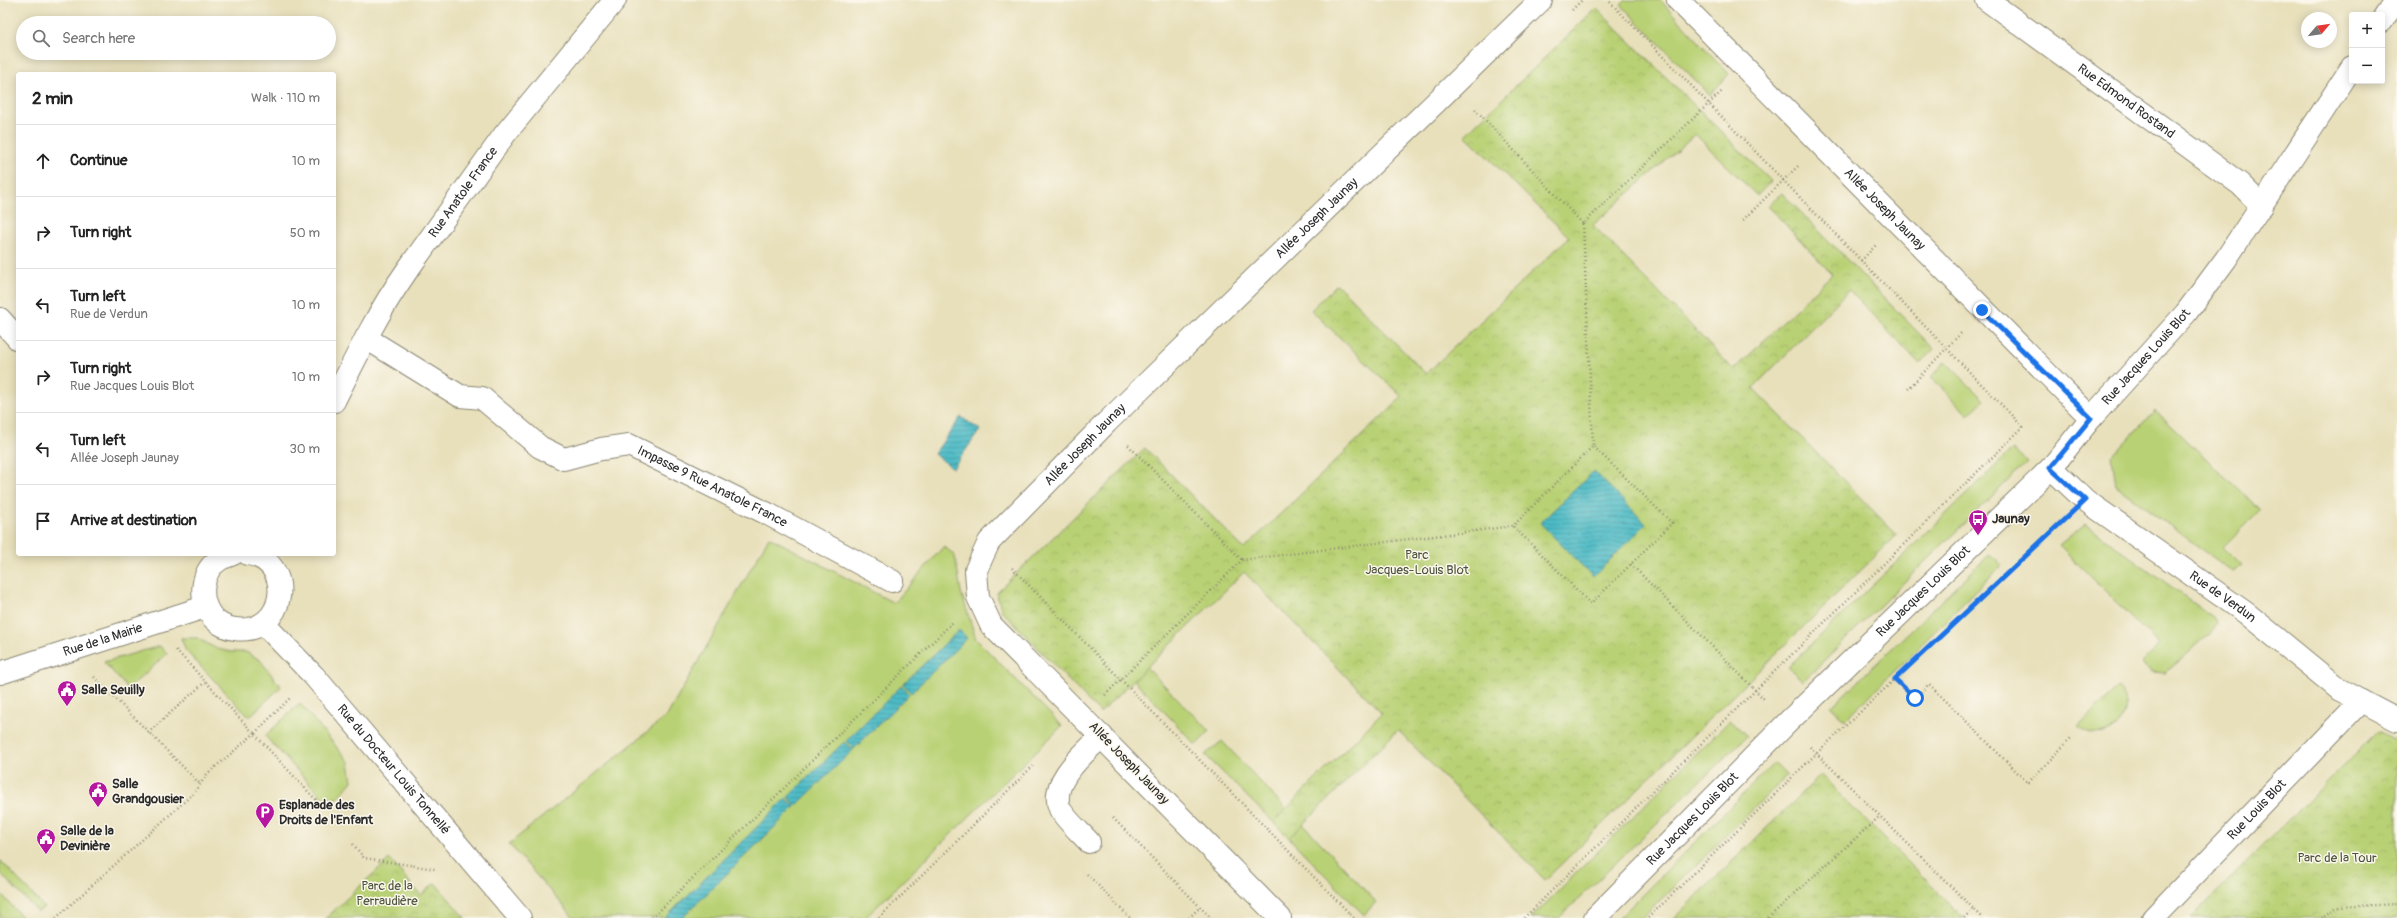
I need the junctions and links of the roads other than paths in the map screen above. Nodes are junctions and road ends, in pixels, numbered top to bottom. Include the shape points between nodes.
1 (615, 0) edge
2 (1540, 0) edge
3 (1678, 0) edge
4 (1988, 0) edge
5 (2396, 0) edge
6 (2385, 16) edge
7 (2349, 72) edge
8 (2262, 206) junction
9 (0, 319) edge
10 (16, 336) edge
11 (366, 338) junction
12 (336, 397) edge
13 (2091, 418) junction
14 (2050, 468) junction
15 (222, 556) edge
16 (257, 556) edge
17 (892, 581) dead end
18 (205, 607) junction
19 (264, 624) junction
20 (0, 673) edge
21 (2361, 701) junction
22 (2397, 720) edge
23 (1102, 736) junction
24 (1088, 842) dead end
25 (520, 918) edge
26 (1280, 918) edge
27 (1595, 918) edge
28 (2153, 918) edge

1 - 11 street, Rue Anatole France via 505,134 391,293
2 - 23 street, Allée Joseph Jaunay via 1107,422 989,542 976,570 978,597 991,625
3 - 13 street, Allée Joseph Jaunay
4 - 8 street, Rue Edmond Rostand via 2240,184
5 - 6 street
7 - 8 street, Rue Jacques Louis Blot
8 - 13 street, Rue Jacques Louis Blot via 2186,313
9 - 10 street
11 - 12 street, Rue Anatole France
11 - 17 street, Impasse 9 Rue Anatole France via 460,396 482,398 540,447 564,459 629,445 768,514
13 - 14 street, Rue Jacques Louis Blot
14 - 21 street, Rue de Verdun via 2085,500 2246,613 2340,690
14 - 27 street, Rue Jacques Louis Blot via 1788,722
15 - 18 street via 207,573 202,590
16 - 19 street via 270,565 279,580 280,596 275,612
18 - 19 street via 220,624 231,629 254,629
18 - 20 street, Rue de la Mairie
19 - 25 street, Rue du Docteur Louis Tonnellé via 314,676
21 - 22 street, Rue de Verdun
21 - 28 street, Rue Louis Blot
23 - 24 street via 1069,769 1058,791 1060,809
23 - 26 street, Allée Joseph Jaunay

